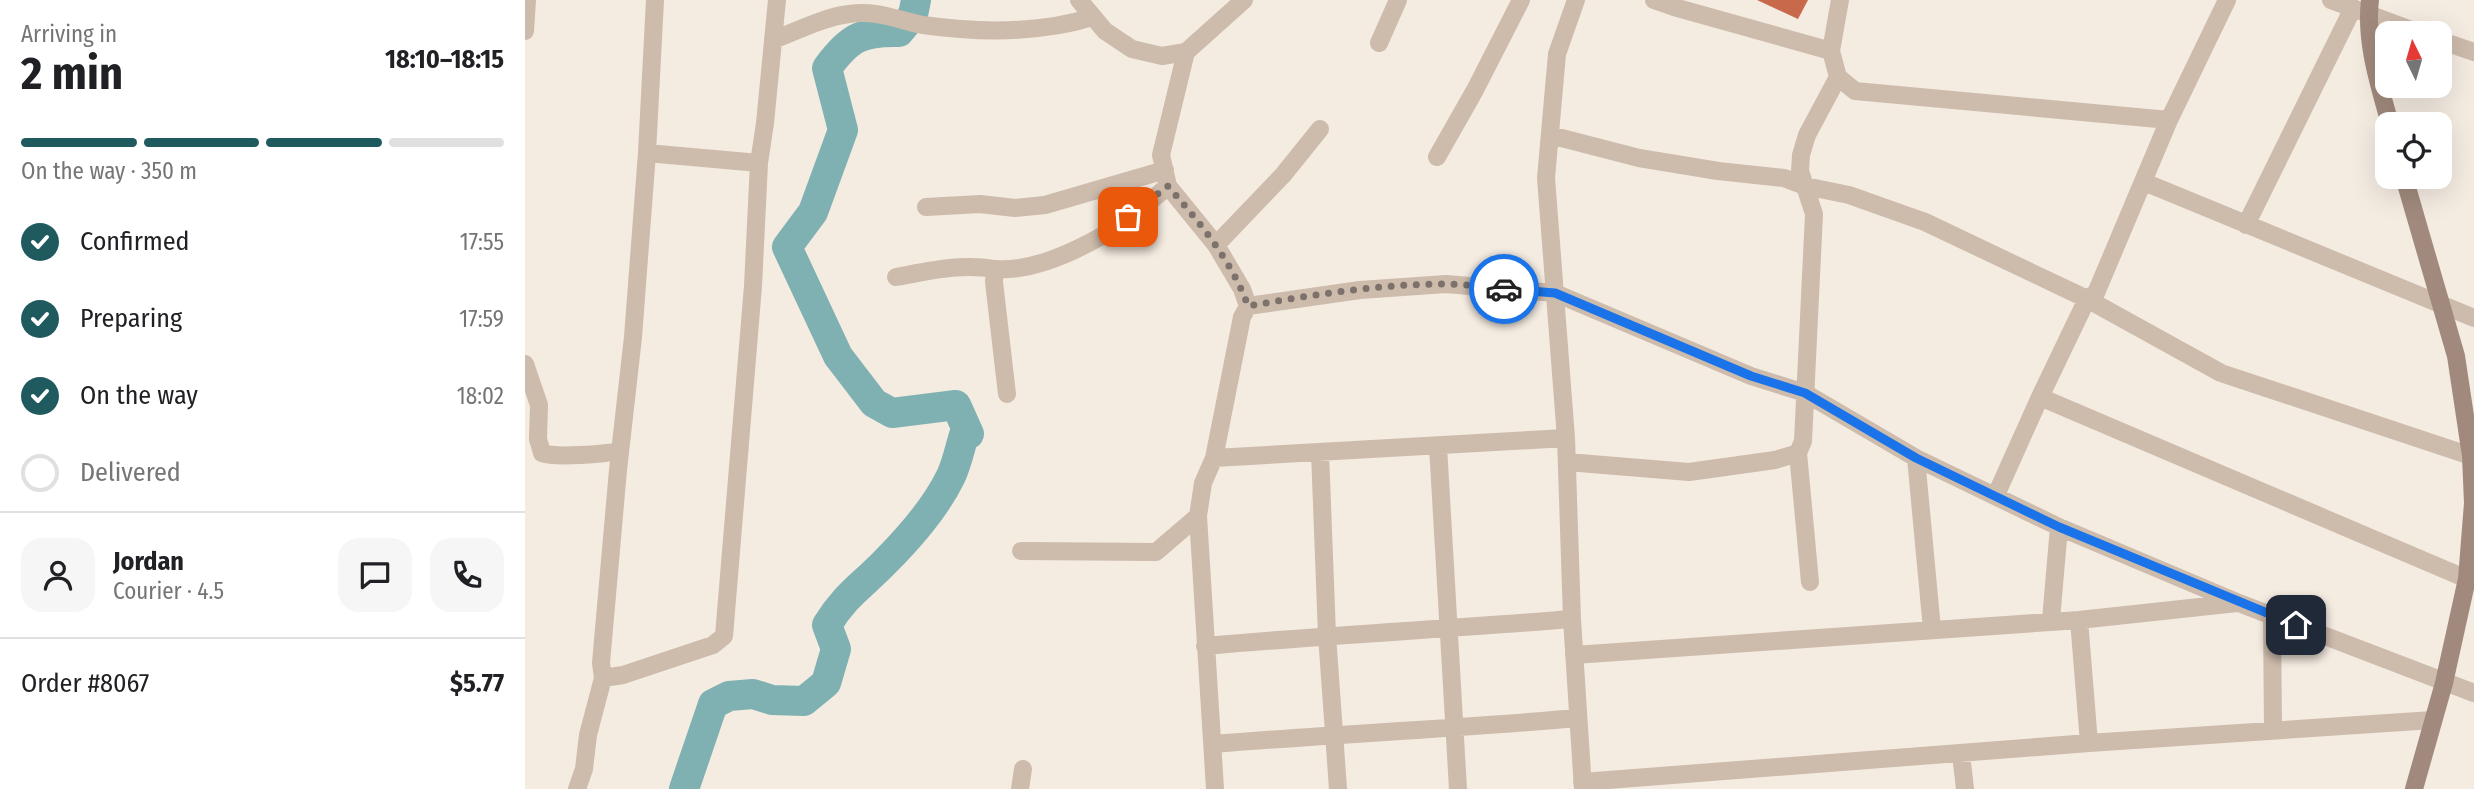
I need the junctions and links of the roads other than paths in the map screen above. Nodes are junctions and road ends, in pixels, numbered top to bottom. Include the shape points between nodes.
1 (527, 0) edge
2 (655, 0) edge
3 (777, 0) edge
4 (1079, 0) edge
5 (1244, 0) edge
6 (1398, 0) edge
7 (1521, 0) edge
8 (1576, 0) edge
9 (1654, 0) edge
10 (1840, 0) edge
11 (2227, 0) edge
12 (2331, 0) edge
13 (1675, 4) edge
14 (2364, 8) edge
15 (1093, 17) junction
16 (2393, 21) edge
17 (525, 31) edge
18 (773, 40) junction
19 (1379, 43) dead end
20 (2452, 44) edge
21 (1831, 51) junction
22 (1186, 52) junction
23 (2474, 52) edge
24 (1838, 78) junction
25 (2387, 112) edge
26 (2169, 120) junction
27 (1319, 129) dead end
28 (1550, 135) junction
29 (647, 153) junction
30 (1437, 158) dead end
31 (759, 163) junction
32 (1166, 178) junction
33 (2144, 182) junction
34 (1805, 186) junction
35 (2408, 189) edge
36 (926, 207) dead end
37 (2246, 225) junction
38 (1216, 244) junction
39 (995, 269) junction
40 (896, 277) dead end
41 (1555, 293) junction
42 (2087, 299) junction
43 (1248, 306) junction
44 (2442, 306) junction
45 (2474, 318) edge
46 (525, 364) edge
47 (1805, 393) junction
48 (1007, 394) dead end
49 (2039, 397) junction
50 (1566, 438) junction
51 (1438, 446) junction
52 (620, 451) junction
53 (1321, 452) junction
54 (1798, 453) junction
55 (2471, 456) junction
56 (1214, 458) junction
57 (1916, 458) junction
58 (1567, 462) junction
59 (1996, 495) junction
60 (2473, 503) edge
61 (1198, 516) junction
62 (2059, 527) junction
63 (1021, 551) dead end
64 (2467, 579) junction
65 (1810, 582) dead end
66 (2239, 603) junction
67 (2272, 616) junction
68 (1571, 619) junction
69 (2050, 620) junction
70 (2079, 620) junction
71 (1447, 629) junction
72 (1933, 629) junction
73 (1327, 635) junction
74 (1205, 646) junction
75 (1574, 655) junction
76 (603, 678) junction
77 (2444, 682) junction
78 (2474, 693) edge
79 (1577, 718) junction
80 (2433, 719) junction
81 (1454, 729) junction
82 (2273, 730) junction
83 (1334, 734) junction
84 (2089, 743) junction
85 (1213, 744) junction
86 (1961, 754) junction
87 (1023, 769) dead end
88 (1583, 786) edge
89 (577, 789) edge
90 (1020, 789) edge
91 (1216, 789) edge
92 (1338, 789) edge
93 (1458, 789) edge
94 (1965, 789) edge
95 (2414, 789) edge

1 - 17 street
2 - 29 street
3 - 18 street
4 - 15 street
5 - 22 street
6 - 19 street
7 - 30 street
8 - 28 street via 1557,54
9 - 13 street
10 - 21 street
11 - 26 street
12 - 14 street
13 - 21 street
14 - 16 street
14 - 25 main road
14 - 37 street
15 - 18 street via 1044,28 987,32 868,13 847,14
15 - 22 street via 1132,49 1162,56
18 - 31 street
20 - 23 street
21 - 24 street
22 - 32 street via 1161,155
24 - 26 street via 1855,91
24 - 34 street via 1807,135 1800,171
26 - 33 street
27 - 38 street via 1283,175
28 - 34 street via 1639,158 1784,178
28 - 41 street via 1546,178
29 - 31 street
29 - 52 street
31 - 76 street via 724,636 713,645
32 - 36 street via 1045,205
32 - 38 street
32 - 39 street via 1108,233 1036,266
33 - 37 street
33 - 42 street via 2096,293
34 - 42 street via 1849,195 1924,222
34 - 47 street via 1814,214
35 - 44 main road
37 - 44 street
38 - 43 street
39 - 40 street via 978,266
39 - 48 street
41 - 43 street via 1446,284 1360,290
41 - 47 street via 1751,376
41 - 50 street
42 - 49 street
42 - 55 street via 2221,373
43 - 56 street
44 - 45 street
44 - 55 main road via 2462,388
46 - 52 street via 539,405 538,439 543,453 598,456
47 - 54 street via 1803,441
47 - 57 street
49 - 59 street
49 - 64 street
50 - 51 street
50 - 58 street
51 - 53 street
51 - 71 street
52 - 76 street
53 - 56 street
53 - 73 street
54 - 58 street via 1689,472
54 - 65 street
55 - 60 main road
56 - 61 street via 1203,483
57 - 59 street
57 - 72 street
58 - 68 street
59 - 62 street
60 - 64 main road
61 - 63 street via 1156,552
61 - 74 street
62 - 66 street
62 - 69 street
64 - 77 main road
66 - 67 street
66 - 70 street
67 - 77 street
67 - 82 street
68 - 71 street
68 - 75 street
69 - 70 street
69 - 72 street
70 - 84 street
71 - 73 street
71 - 81 street
72 - 75 street
73 - 74 street
73 - 83 street
74 - 85 street
75 - 79 street
76 - 89 street
77 - 78 street
77 - 80 main road
79 - 81 street
79 - 88 street
80 - 82 street
80 - 95 main road
81 - 83 street
81 - 93 street
82 - 84 street
83 - 85 street
83 - 92 street
84 - 86 street
85 - 91 street
86 - 88 street
86 - 94 street
87 - 90 street

